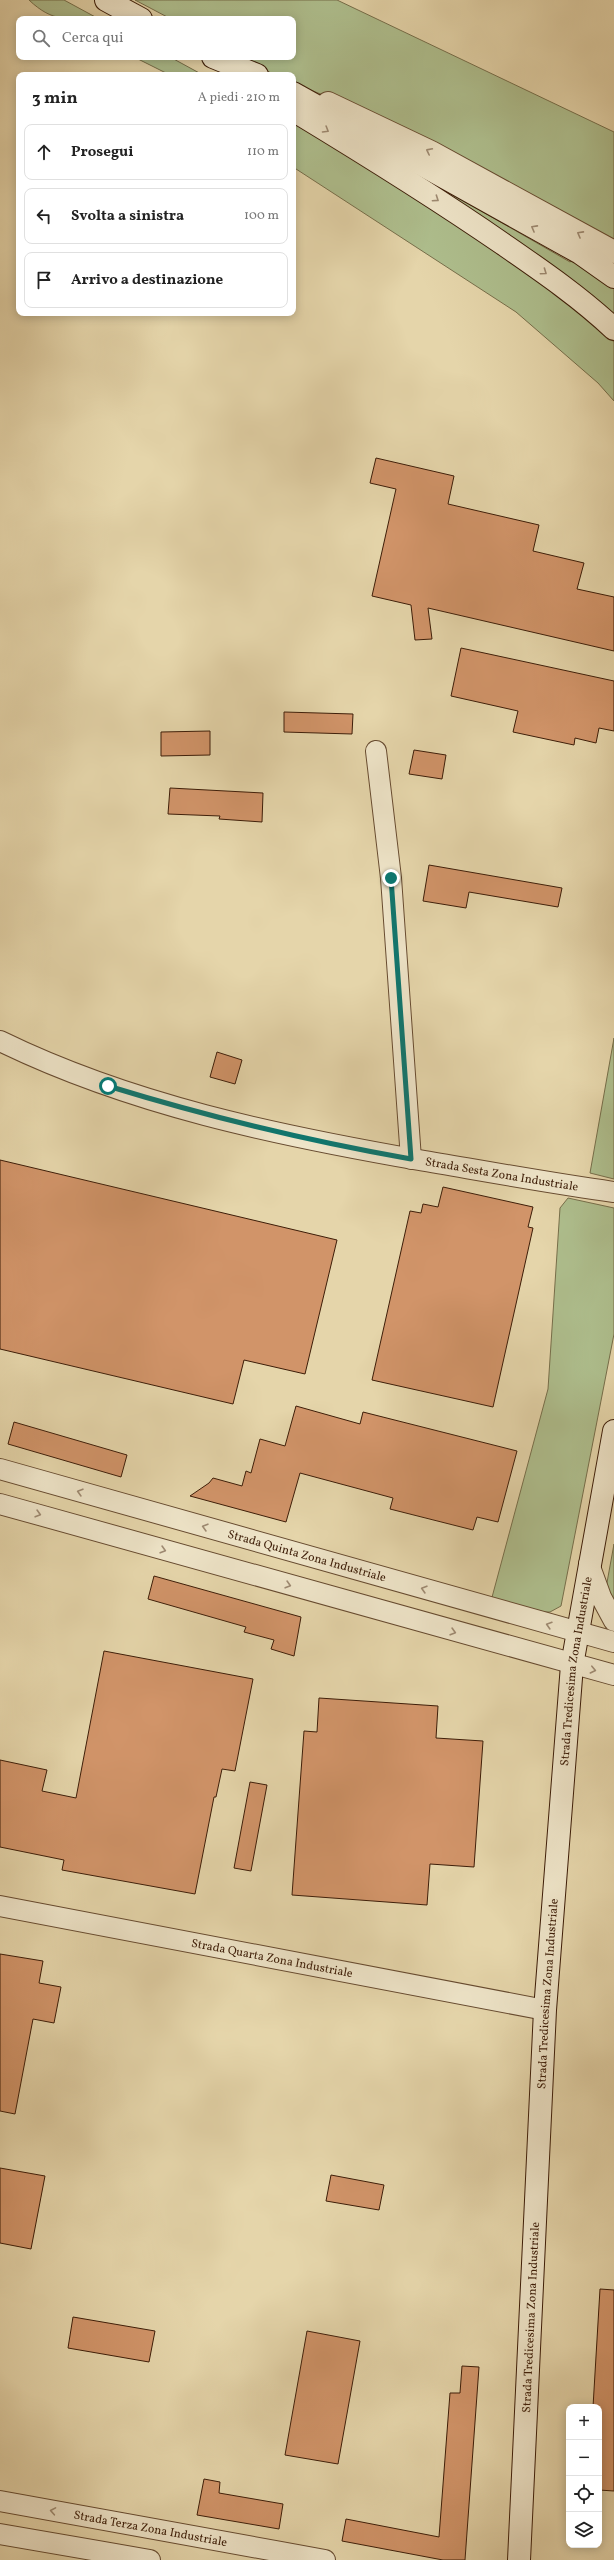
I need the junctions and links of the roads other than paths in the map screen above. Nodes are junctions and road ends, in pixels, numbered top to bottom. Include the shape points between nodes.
1 (106, 0) edge
2 (135, 16) edge
3 (215, 60) edge
4 (220, 60) edge
5 (233, 72) edge
6 (250, 72) edge
7 (296, 90) edge
8 (296, 95) edge
9 (296, 112) edge
10 (614, 252) edge
11 (614, 277) edge
12 (614, 329) edge
13 (376, 751) dead end
14 (0, 1041) edge
15 (411, 1159) junction
16 (614, 1192) edge
17 (614, 1431) edge
18 (0, 1469) edge
19 (0, 1504) edge
20 (589, 1564) junction
21 (614, 1621) edge
22 (576, 1633) junction
23 (614, 1642) edge
24 (572, 1665) junction
25 (614, 1675) edge
26 (0, 1906) edge
27 (544, 2010) junction
28 (0, 2501) edge
29 (0, 2534) edge
30 (249, 2553) edge
31 (150, 2560) edge
32 (325, 2560) edge
33 (519, 2560) edge

1 - 2 main road
3 - 5 main road
4 - 6 main road
10 -> 7 main road via 431,152 360,117
11 -> 8 main road via 580,253
9 -> 12 main road via 481,229 570,290
13 - 15 street via 391,878
14 - 15 street, Strada Sesta Zona Industriale via 108,1086 206,1116
15 - 16 street, Strada Sesta Zona Industriale
17 - 20 main road, Strada Tredicesima Zona Industriale
22 -> 18 street, Strada Quinta Zona Industriale
19 -> 24 street
20 - 21 street via 601,1597
20 - 22 main road, Strada Tredicesima Zona Industriale
22 - 23 street, Strada Quinta Zona Industriale
22 - 24 main road, Strada Tredicesima Zona Industriale
24 -> 25 street
24 - 27 main road, Strada Tredicesima Zona Industriale
26 - 27 street, Strada Quarta Zona Industriale
27 - 33 main road, Strada Tredicesima Zona Industriale
30 -> 28 street, Strada Terza Zona Industriale
29 - 31 street
30 - 32 street, Strada Terza Zona Industriale

